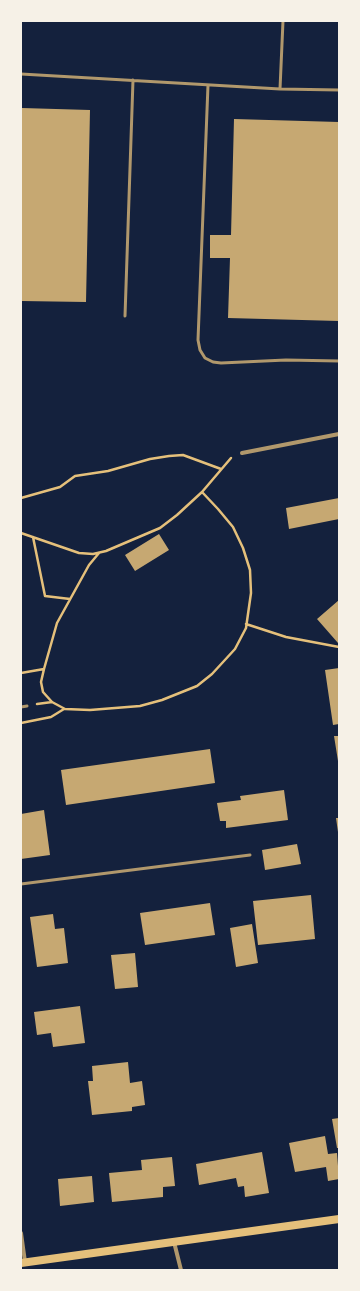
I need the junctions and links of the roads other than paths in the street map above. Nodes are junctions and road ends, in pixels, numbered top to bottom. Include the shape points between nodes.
1 (283, 21) edge
2 (21, 74) edge
3 (133, 80) junction
4 (208, 85) junction
5 (280, 89) junction
6 (339, 90) edge
7 (125, 316) dead end
8 (339, 361) edge
9 (339, 434) edge
10 (242, 452) road end
11 (27, 706) dead end
12 (21, 707) edge
13 (250, 855) dead end
14 (21, 884) edge
15 (339, 1219) edge
16 (21, 1233) edge
17 (174, 1241) junction
18 (23, 1262) edge
19 (181, 1270) edge

1 - 5 lane
2 - 3 lane
3 - 4 lane
3 - 7 lane
4 - 5 lane
4 - 8 lane via 198,340 200,350 205,358 213,362
5 - 6 lane
9 - 10 street
11 - 12 lane
13 - 14 lane
15 - 17 main road
16 - 18 street
17 - 18 main road
17 - 19 street

